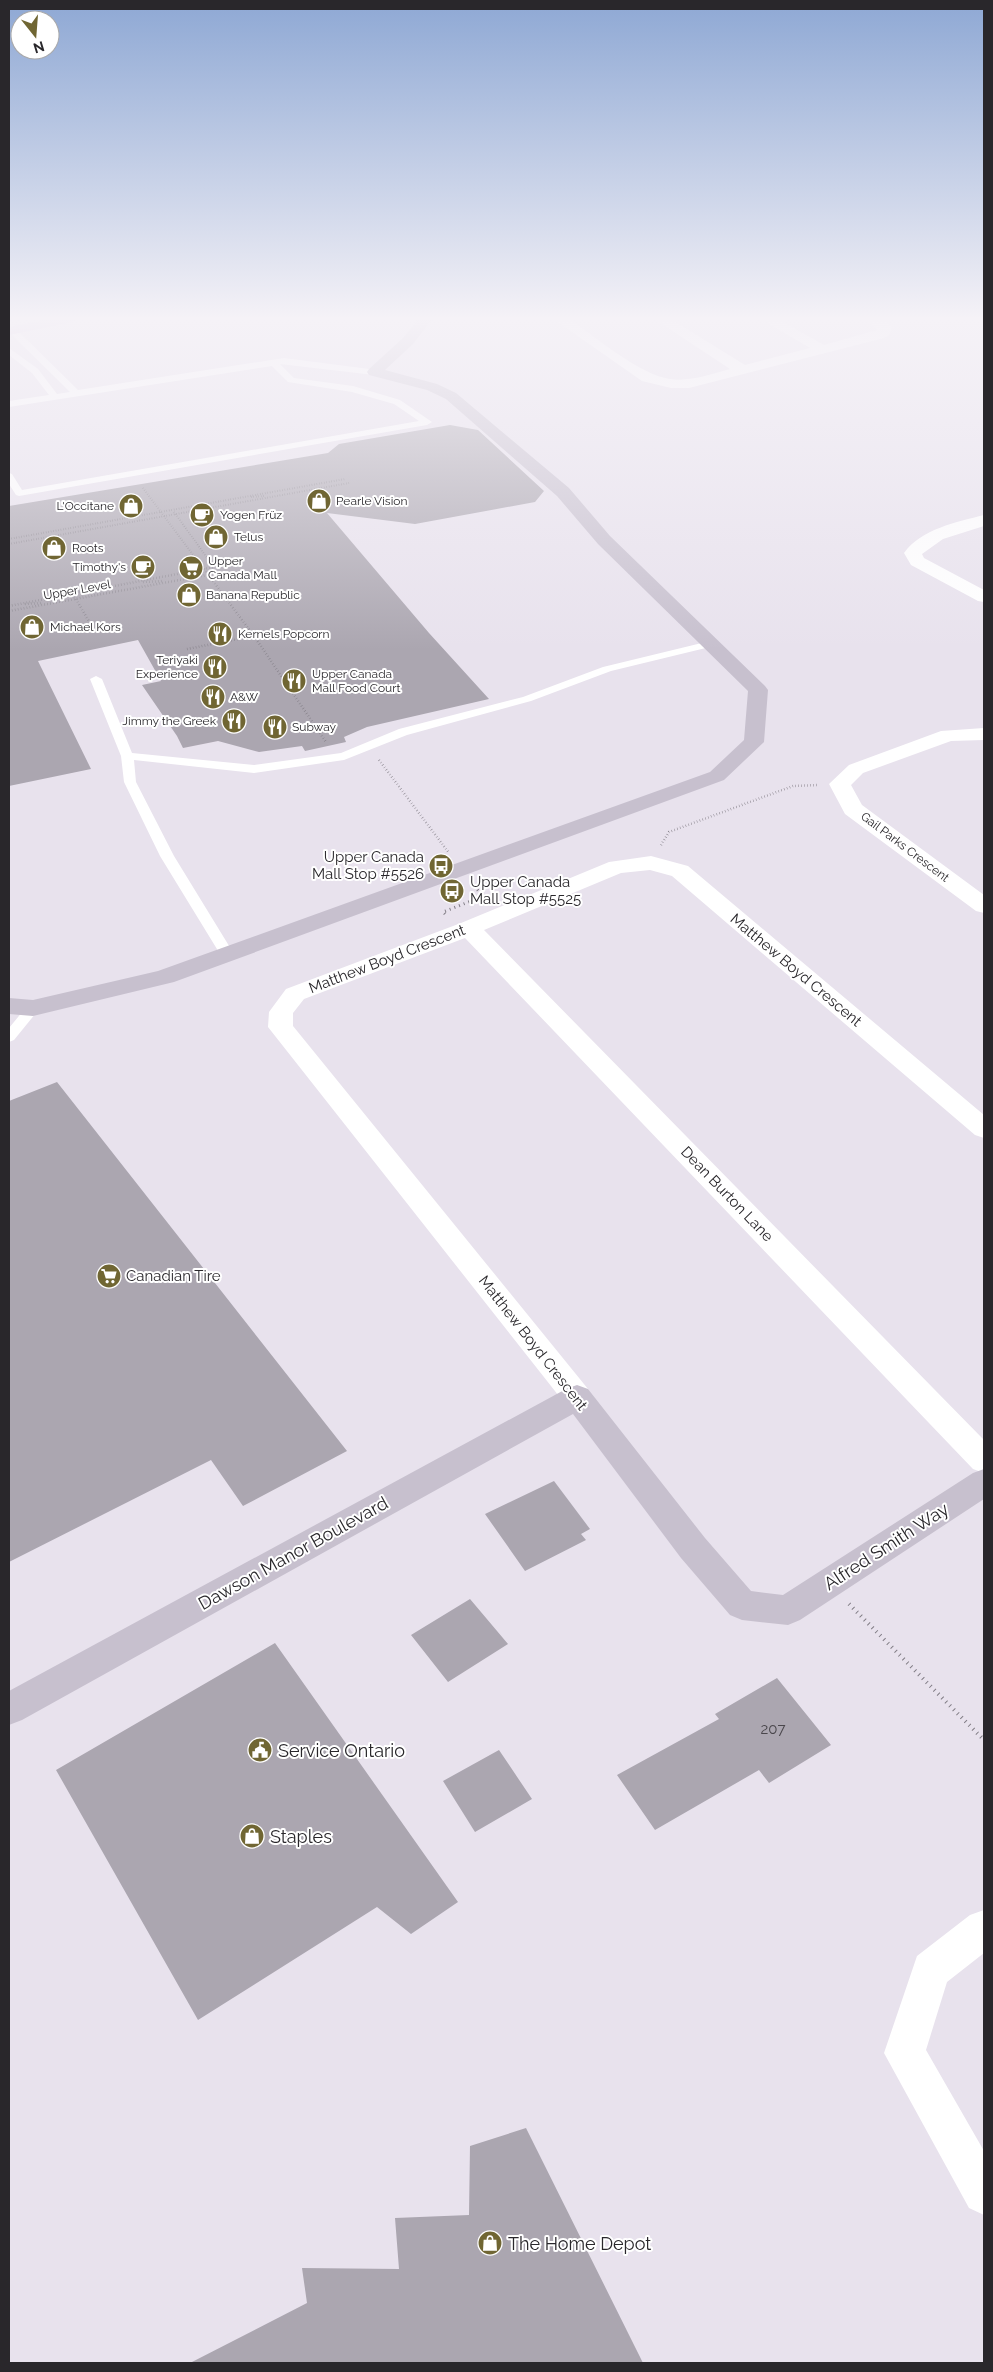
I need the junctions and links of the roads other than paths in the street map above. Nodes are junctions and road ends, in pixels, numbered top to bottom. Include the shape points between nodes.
1 (389, 429) edge
2 (489, 429) edge
3 (9, 476) edge
4 (984, 520) edge
5 (984, 597) edge
6 (710, 644) junction
7 (96, 679) dead end
8 (984, 734) edge
9 (127, 756) junction
10 (984, 906) edge
11 (469, 928) junction
12 (227, 954) junction
13 (9, 1006) edge
14 (33, 1008) junction
15 (9, 1037) edge
16 (984, 1129) edge
17 (577, 1397) junction
18 (984, 1460) edge
19 (984, 1482) edge
20 (788, 1610) joint
21 (9, 1709) edge
22 (984, 1928) edge
23 (984, 2193) edge

1 - 3 lane via 19,493
2 - 6 street via 564,492 604,540
4 - 5 street via 925,540 913,553 917,561
6 - 9 lane via 607,669 527,699 403,732 336,757 254,768
6 - 12 street via 758,690 754,742 717,776
7 - 9 lane
8 - 10 street, Gail Parks Crescent via 948,736 856,769 840,784 853,809
9 - 12 lane via 134,791 167,856
11 - 16 street, Matthew Boyd Crescent via 617,867 651,863 680,871
11 - 17 street, Matthew Boyd Crescent via 295,994 281,1012 281,1027
11 - 18 street, Dean Burton Lane
12 - 14 street via 165,977
13 - 14 street
14 - 15 lane
17 - 20 street, Matthew Boyd Crescent via 693,1548 742,1605
17 - 21 street, Dawson Manor Boulevard
19 - 20 street, Alfred Smith Way
22 - 23 street via 931,1970 905,2053

